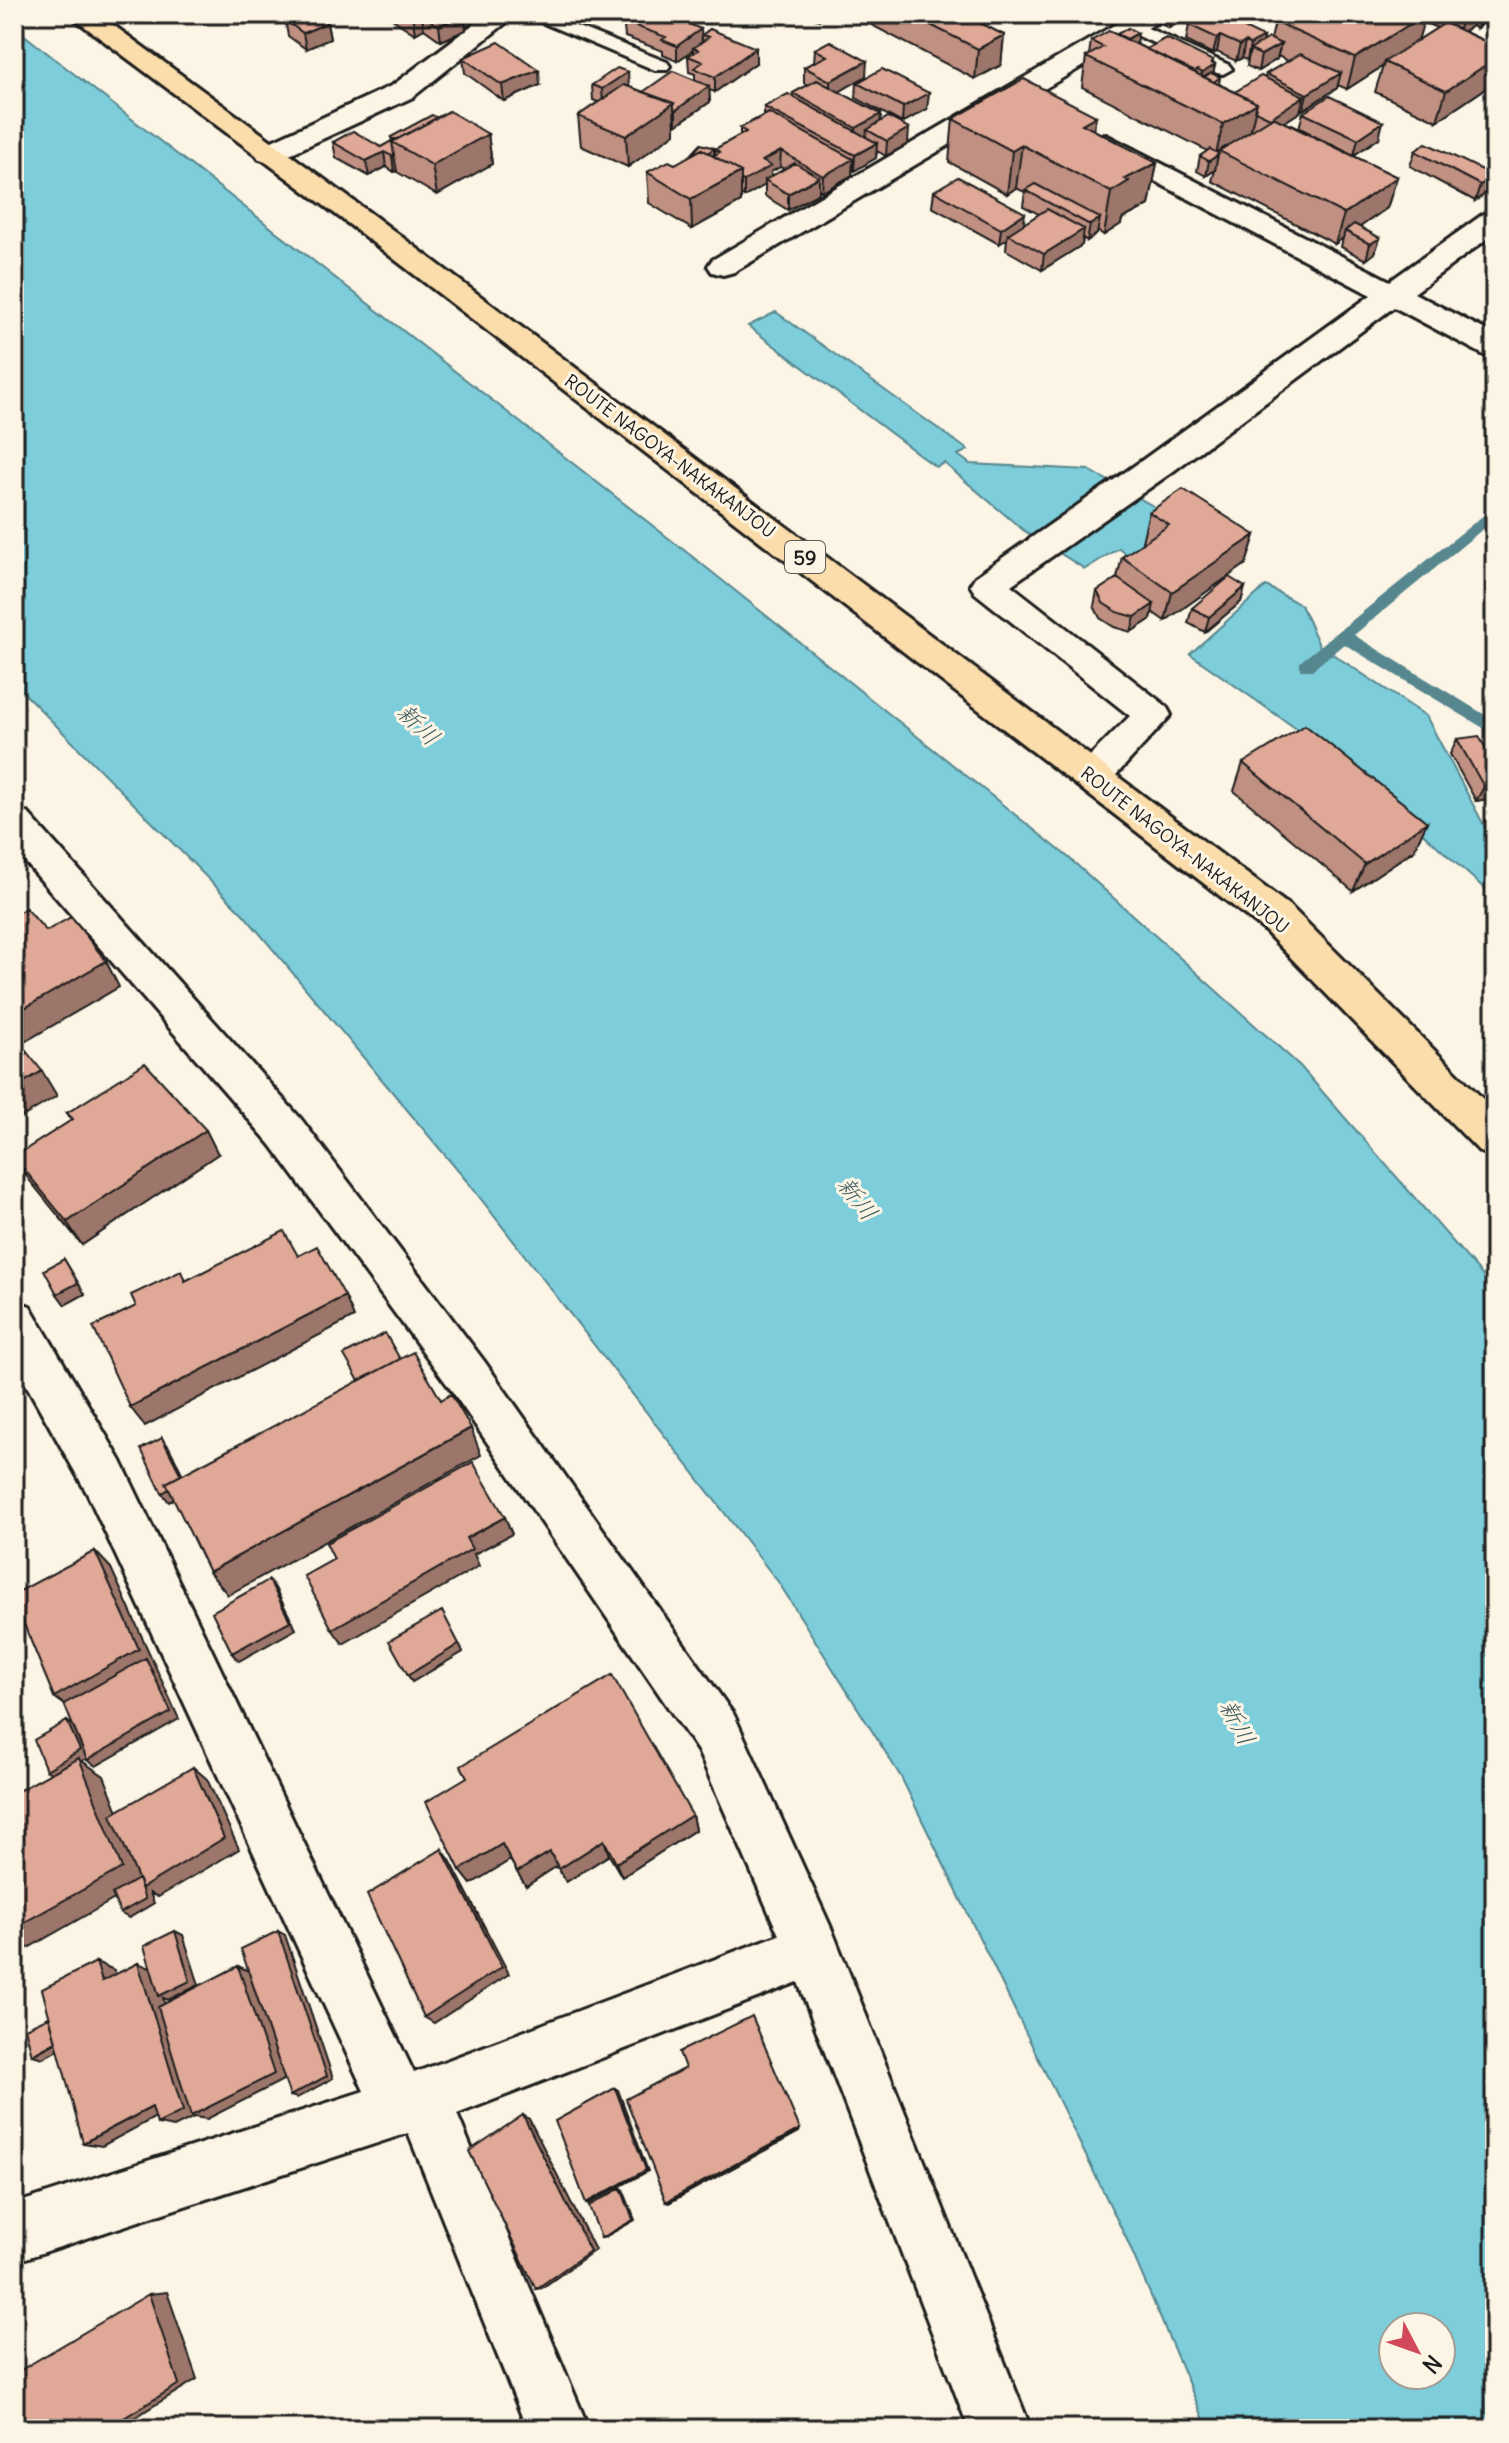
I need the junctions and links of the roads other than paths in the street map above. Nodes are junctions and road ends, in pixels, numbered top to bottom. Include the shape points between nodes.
1 (81, 14) edge
2 (504, 14) edge
3 (530, 14) edge
4 (1142, 20) edge
5 (661, 66) dead end
6 (1223, 69) dead end
7 (1014, 96) junction
8 (1042, 110) edge
9 (1083, 132) edge
10 (269, 153) junction
11 (1495, 219) edge
12 (723, 266) dead end
13 (1389, 294) junction
14 (1495, 348) edge
15 (1093, 776) junction
16 (14, 823) edge
17 (1495, 1139) edge
18 (14, 1320) edge
19 (813, 1949) junction
20 (411, 2103) junction
21 (14, 2233) edge
22 (553, 2426) edge
23 (1000, 2429) edge

1 - 10 main road, ROUTE NAGOYA-NAKAKANJOU / 59
2 - 10 street via 403,91
3 - 5 lane
4 - 6 lane
4 - 7 street
7 - 8 street
7 - 12 street
9 - 13 street
10 - 15 main road, ROUTE NAGOYA-NAKAKANJOU / 59
11 - 13 street
13 - 14 street
13 - 15 street via 987,585 1153,715
15 - 17 main road, ROUTE NAGOYA-NAKAKANJOU / 59 via 1277,918
16 - 19 street via 286,1132 468,1376 716,1733
18 - 20 street via 104,1477
19 - 20 street
19 - 23 street
20 - 21 street
20 - 22 street

